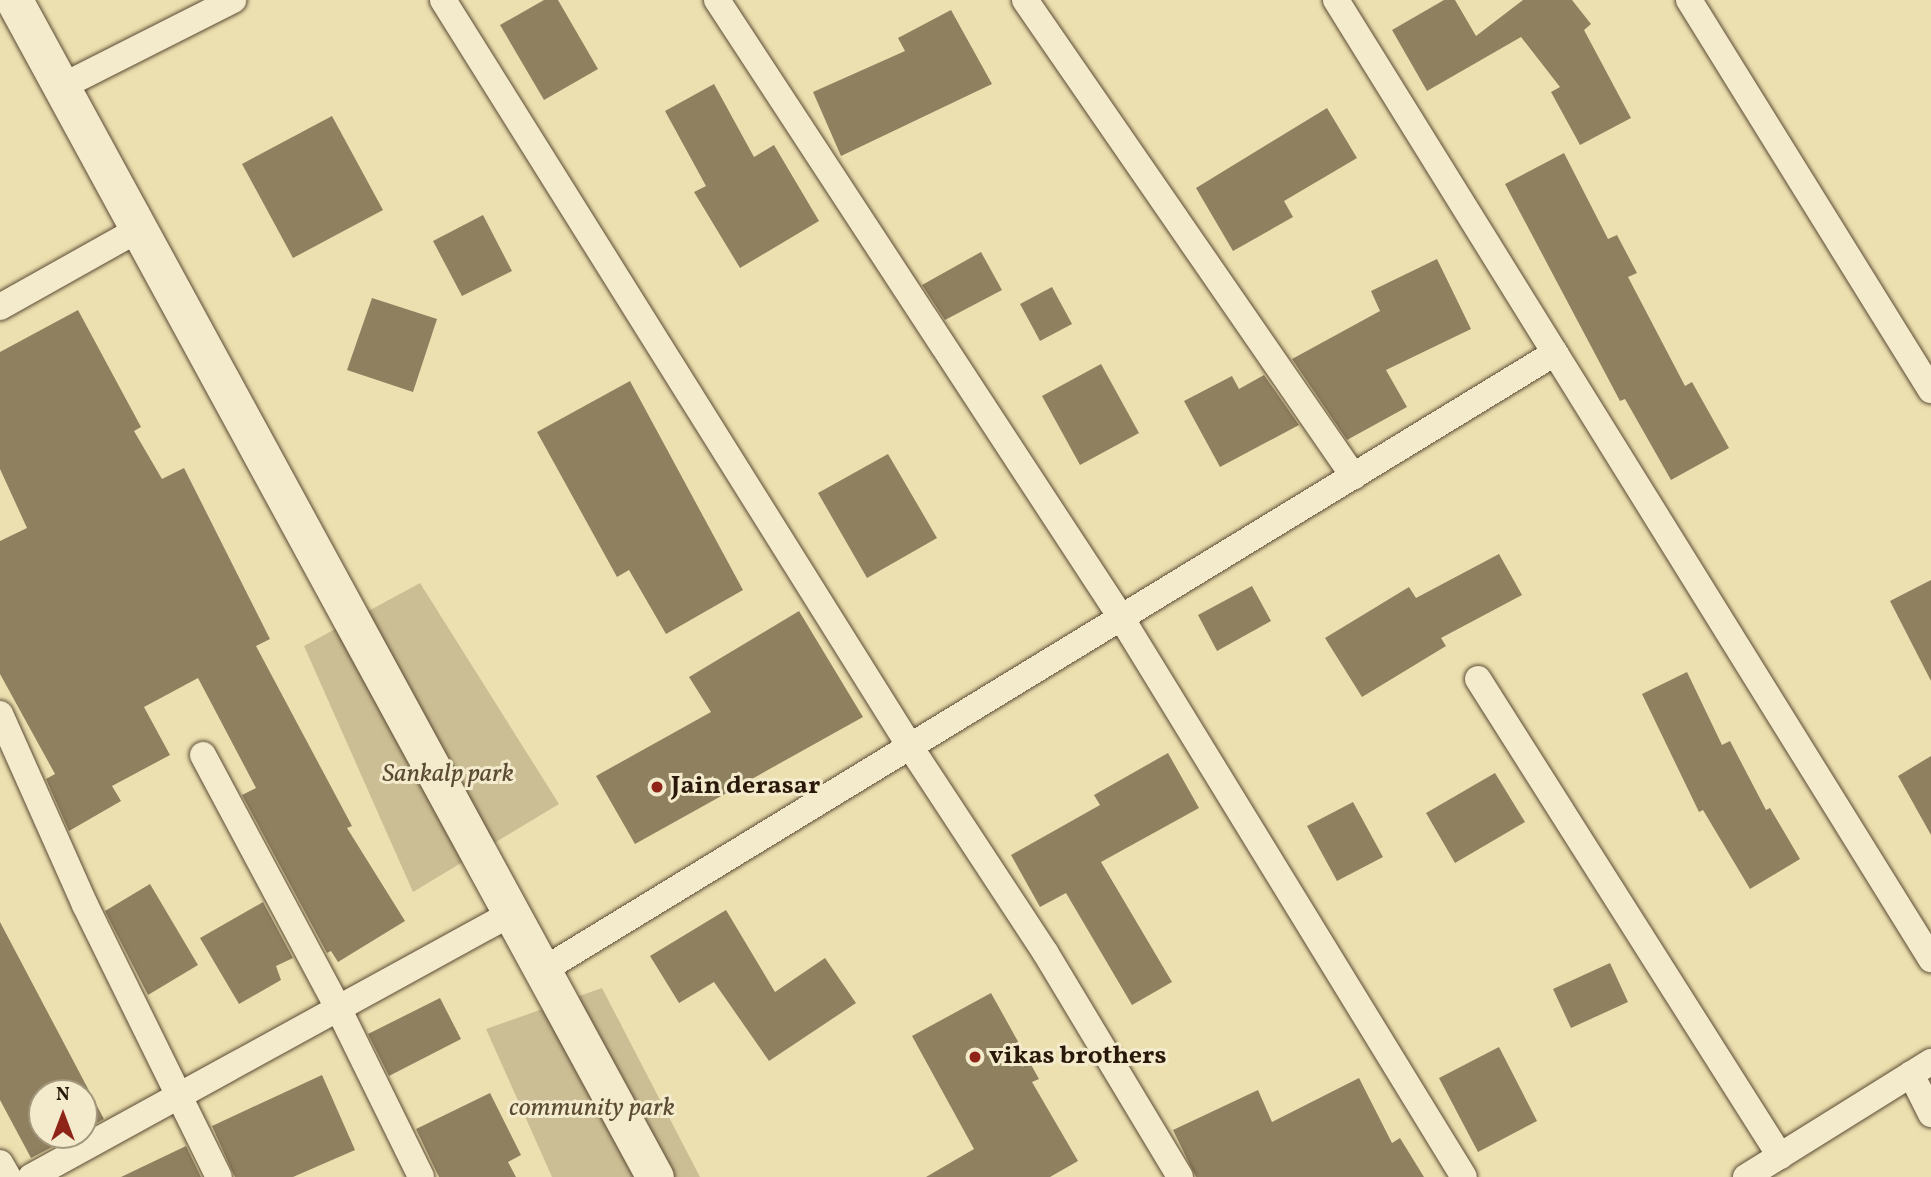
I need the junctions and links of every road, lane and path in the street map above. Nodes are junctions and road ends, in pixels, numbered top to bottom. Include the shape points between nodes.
1 (14, 0) edge
2 (233, 0) edge
3 (443, 0) edge
4 (717, 0) edge
5 (1025, 0) edge
6 (1336, 0) edge
7 (1689, 0) edge
8 (61, 87) junction
9 (137, 230) junction
10 (0, 307) edge
11 (1555, 354) junction
12 (1931, 390) edge
13 (1353, 477) junction
14 (1122, 619) junction
15 (1478, 679) dead end
16 (0, 714) edge
17 (911, 748) junction
18 (203, 755) dead end
19 (512, 913) junction
20 (1931, 959) edge
21 (540, 972) junction
22 (338, 1008) junction
23 (1921, 1068) edge
24 (179, 1096) junction
25 (1931, 1114) edge
26 (1780, 1156) junction
27 (0, 1163) edge
28 (8, 1177) edge
29 (31, 1177) edge
30 (219, 1177) edge
31 (421, 1177) edge
32 (655, 1177) edge
33 (1180, 1177) edge
34 (1464, 1177) edge
35 (1746, 1177) edge

1 - 8 main road
2 - 8 street
3 - 17 street
4 - 14 street
5 - 13 street
6 - 11 street
7 - 12 street
8 - 9 main road
9 - 10 street
9 - 19 main road
11 - 13 street
11 - 20 street
13 - 14 street
14 - 17 street
14 - 34 street
15 - 26 street
16 - 24 street via 85,905
17 - 21 street
17 - 33 street via 1045,952
18 - 22 street
19 - 21 main road
19 - 22 street
21 - 32 main road
22 - 24 street
22 - 31 street
23 - 25 street
23 - 26 street
24 - 29 street
24 - 30 street
26 - 35 street
27 - 28 street

